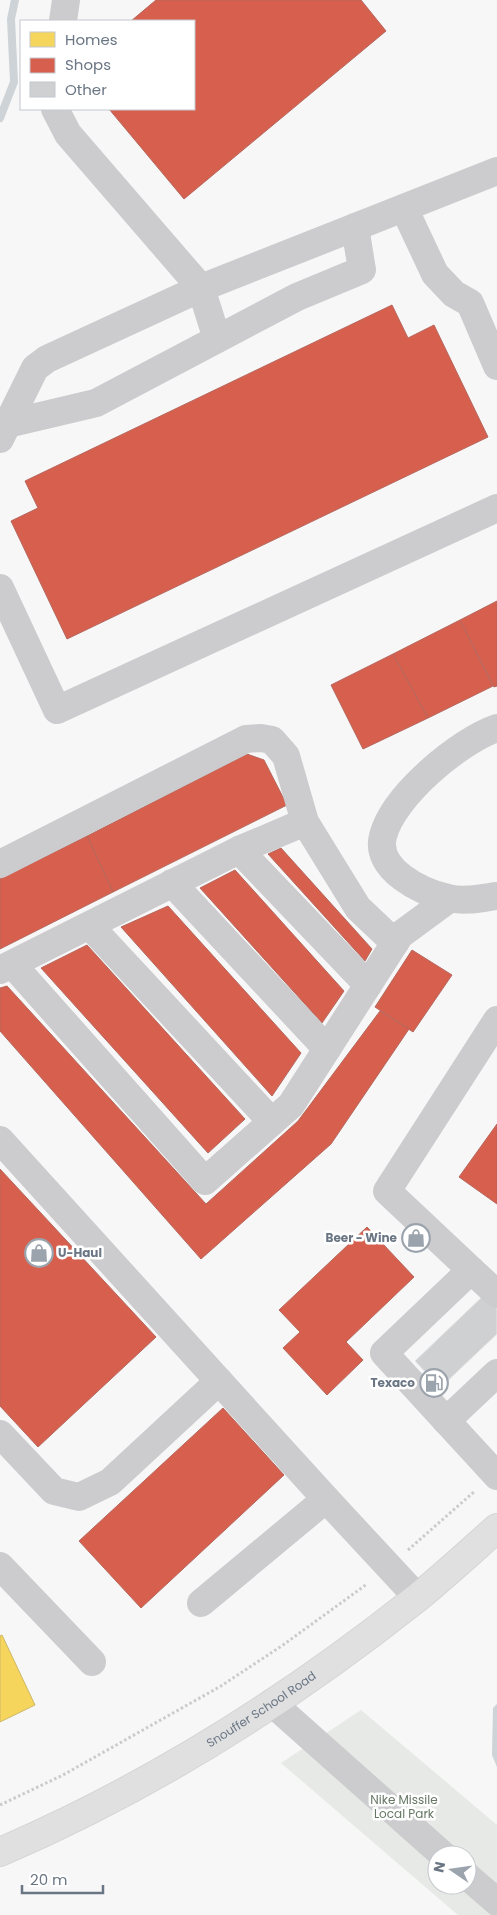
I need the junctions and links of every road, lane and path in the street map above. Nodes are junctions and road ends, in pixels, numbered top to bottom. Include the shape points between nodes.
1 (66, 0) edge
2 (63, 20) edge
3 (55, 110) edge
4 (497, 171) edge
5 (404, 208) junction
6 (354, 227) junction
7 (201, 288) junction
8 (217, 339) junction
9 (497, 366) edge
10 (4, 431) edge
11 (497, 508) edge
12 (0, 588) edge
13 (497, 728) edge
14 (305, 822) junction
15 (239, 850) junction
16 (0, 864) edge
17 (172, 883) junction
18 (497, 896) edge
19 (449, 898) junction
20 (90, 926) junction
21 (395, 943) junction
22 (6, 968) edge
23 (368, 985) junction
24 (497, 1020) edge
25 (327, 1049) junction
26 (272, 1122) junction
27 (0, 1140) edge
28 (471, 1270) junction
29 (497, 1294) edge
30 (497, 1373) edge
31 (219, 1381) junction
32 (446, 1422) junction
33 (0, 1434) edge
34 (486, 1483) edge
35 (326, 1500) junction
36 (497, 1528) edge
37 (425, 1536) dead end
38 (0, 1566) edge
39 (366, 1584) dead end
40 (417, 1597) junction
41 (201, 1603) dead end
42 (92, 1662) dead end
43 (272, 1703) junction
44 (0, 1805) edge
45 (433, 1845) edge
46 (0, 1852) edge
47 (477, 1885) edge
48 (497, 1902) edge

1 - 2 lane
3 - 7 lane via 68,134
4 - 5 lane
5 - 6 lane
5 - 9 lane via 435,274 454,294 470,303
6 - 7 lane
6 - 8 lane via 362,270 297,297
7 - 8 lane
7 - 10 lane via 47,359 35,368
8 - 10 lane via 96,403
11 - 12 lane via 57,710
13 - 19 lane via 457,749 427,775 404,798 382,837 385,858 400,876 425,891
14 - 15 lane
14 - 16 lane via 286,756 272,740 246,739
14 - 21 lane via 358,908
15 - 17 lane
15 - 23 lane
17 - 20 lane
17 - 25 lane
18 - 19 lane via 471,900
19 - 21 lane via 400,935
20 - 22 lane
20 - 26 lane
21 - 23 lane
22 - 26 lane via 205,1181
23 - 25 lane
24 - 28 lane via 388,1191
25 - 26 lane via 291,1105
27 - 31 lane
28 - 29 lane
28 - 32 lane via 384,1353
30 - 32 lane
31 - 33 lane via 110,1482 79,1496 54,1492
31 - 35 lane
32 - 34 lane
34 - 37 path
35 - 40 lane
35 - 41 lane
36 - 40 main road, Snouffer School Road
38 - 42 lane
39 - 44 path via 221,1686 63,1775
40 - 43 main road, Snouffer School Road
43 - 45 lane
43 - 46 main road, Snouffer School Road via 162,1770
47 - 48 lane

